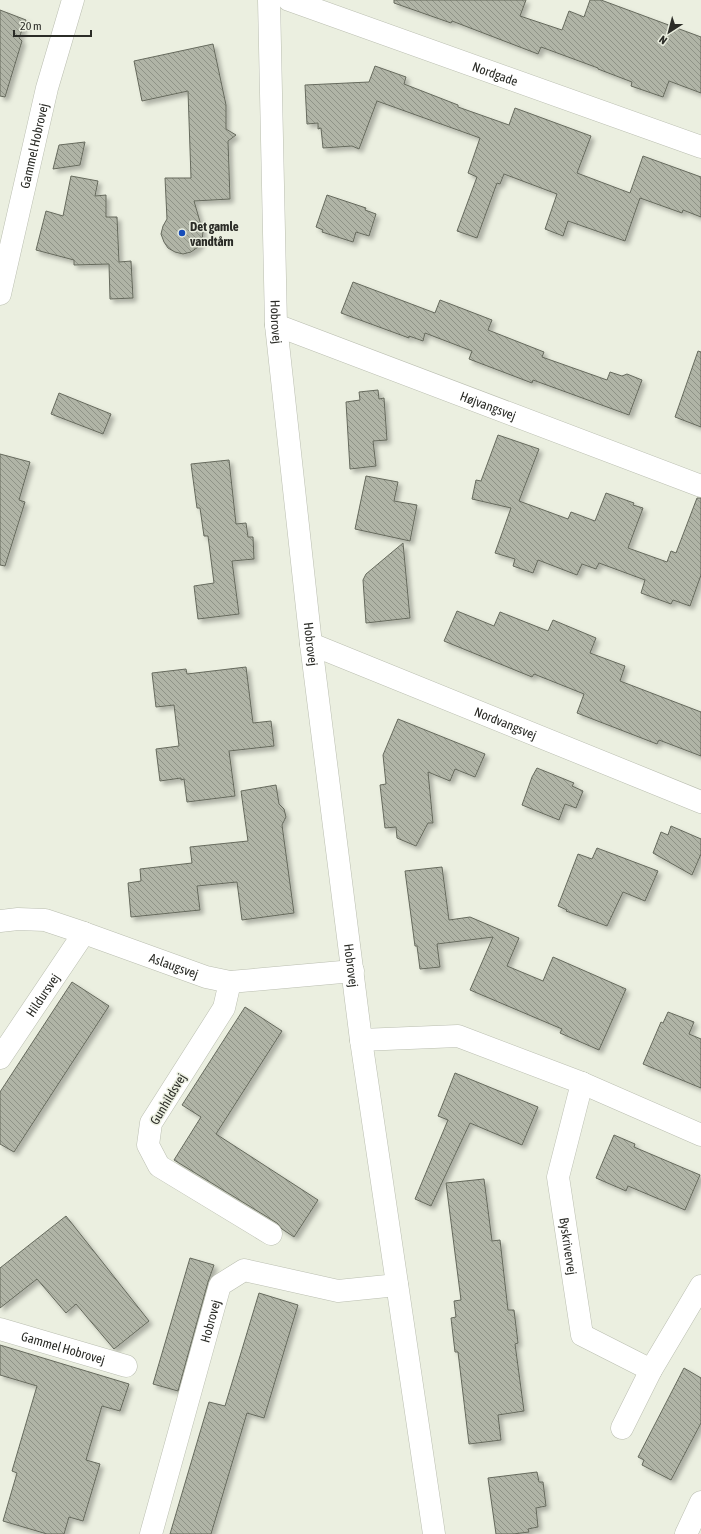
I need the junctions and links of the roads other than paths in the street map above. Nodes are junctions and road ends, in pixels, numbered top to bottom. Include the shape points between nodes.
1 (73, 0) edge
2 (269, 0) edge
3 (289, 0) edge
4 (701, 147) edge
5 (0, 294) edge
6 (276, 325) junction
7 (701, 486) edge
8 (311, 644) junction
9 (701, 802) edge
10 (0, 921) edge
11 (84, 933) junction
12 (353, 971) junction
13 (230, 982) junction
14 (361, 1040) junction
15 (0, 1058) edge
16 (582, 1083) junction
17 (701, 1135) edge
18 (271, 1234) dead end
19 (397, 1285) junction
20 (701, 1286) edge
21 (0, 1329) edge
22 (126, 1366) dead end
23 (651, 1370) junction
24 (622, 1428) dead end
25 (701, 1502) edge
26 (151, 1534) edge
27 (434, 1534) edge
28 (686, 1534) edge

1 - 5 street, Gammel Hobrovej via 47,88
2 - 6 street, Hobrovej
3 - 4 street, Nordgade
6 - 7 street, Højvangsvej
6 - 8 street, Hobrovej
8 - 9 street, Nordvangsvej
8 - 12 street, Hobrovej
10 - 11 street, Aslaugsvej via 45,920
11 - 13 street, Aslaugsvej via 206,977
11 - 15 street, Hildursvej
12 - 13 street, Aslaugsvej
12 - 14 street, Hobrovej
13 - 18 street, Gunhildsvej via 224,1008 151,1122 148,1145 159,1166
14 - 16 street via 458,1036
14 - 19 street, Hobrovej
16 - 17 street
16 - 23 street, Byskrivervej via 558,1177 582,1335
19 - 26 street, Hobrovej via 338,1291 244,1270 220,1285
19 - 27 street, Hobrovej
20 - 23 street
21 - 22 street, Gammel Hobrovej
23 - 24 street
25 - 28 street

